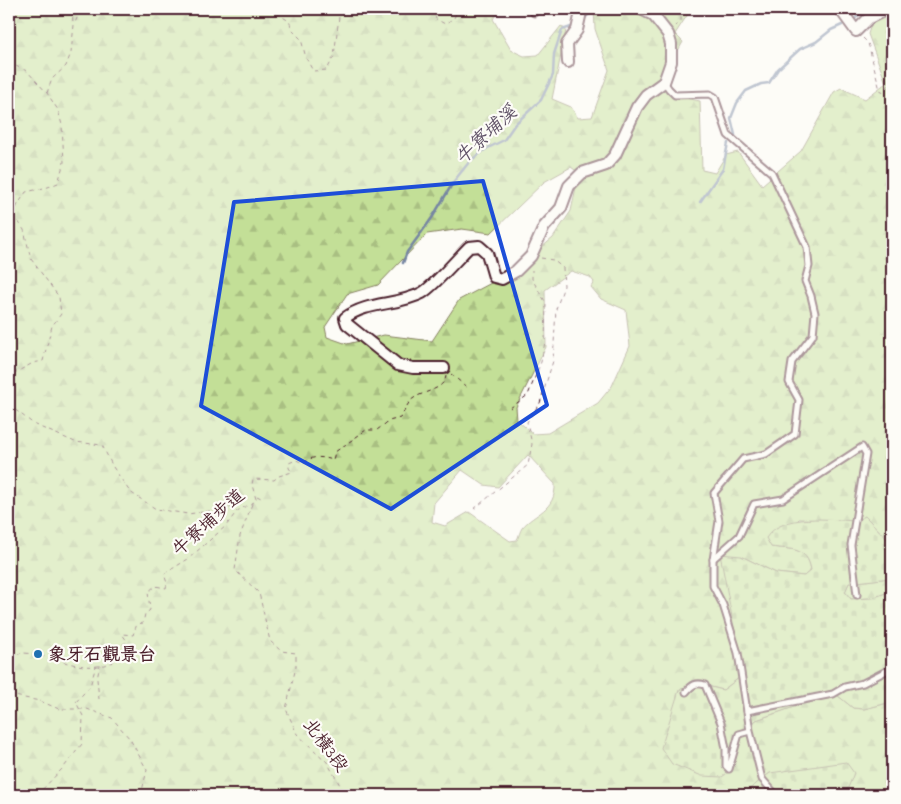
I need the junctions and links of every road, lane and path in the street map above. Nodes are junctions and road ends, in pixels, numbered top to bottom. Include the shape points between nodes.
1 (72, 9) edge
2 (81, 9) edge
3 (270, 9) edge
4 (340, 9) edge
5 (432, 9) edge
6 (458, 9) edge
7 (585, 9) edge
8 (641, 9) edge
9 (676, 9) edge
10 (722, 9) edge
11 (742, 9) edge
12 (840, 9) edge
13 (887, 9) edge
14 (74, 25) junction
15 (856, 31) junction
16 (668, 34) junction
17 (568, 62) dead end
18 (9, 63) edge
19 (892, 80) edge
20 (664, 82) junction
21 (48, 93) junction
22 (17, 206) junction
23 (9, 209) edge
24 (15, 217) junction
25 (9, 238) edge
26 (531, 256) junction
27 (444, 368) junction
28 (9, 379) edge
29 (469, 389) dead end
30 (9, 405) edge
31 (510, 408) dead end
32 (256, 496) junction
33 (263, 499) dead end
34 (252, 503) junction
35 (474, 509) dead end
36 (237, 511) junction
37 (712, 560) junction
38 (857, 595) dead end
39 (9, 656) edge
40 (100, 664) junction
41 (96, 665) junction
42 (892, 668) edge
43 (686, 692) dead end
44 (9, 695) edge
45 (99, 699) dead end
46 (79, 709) junction
47 (747, 711) junction
48 (750, 731) junction
49 (36, 795) edge
50 (141, 795) edge
51 (336, 795) edge
52 (776, 795) edge

1 - 14 path
2 - 14 path
3 - 4 path via 289,21 301,39 313,71 327,70 334,56
5 - 6 path via 436,19 445,24 454,18
7 - 17 street via 567,44
8 - 16 street via 653,15
9 - 16 path via 681,21
10 - 11 path via 729,13
12 - 15 street
13 - 15 street via 869,18
14 - 21 path via 71,53 66,66 52,79
15 - 19 path via 868,43 880,90 884,92
16 - 20 street via 671,62
18 - 21 path via 27,71
20 - 26 street via 646,95 637,107 615,155 606,165 582,173 569,186 561,208 544,227
20 - 37 lane via 675,95 710,94 715,97 728,135 772,173 807,247 809,266 806,281 815,313 813,335 792,362 789,382 799,400 795,434 766,454 743,459 714,493 719,521
21 - 22 path via 62,125 64,162 58,183 26,192
22 - 23 path
22 - 24 path
24 - 25 path
24 - 28 path via 24,230 31,259 59,297 61,314 52,326 43,361 33,363
26 - 27 street via 502,279 494,277 487,253 479,246 470,247 424,292 361,309 345,318 347,324 398,365
26 - 31 path via 532,279 546,303 545,342 528,395
26 - 35 path via 553,260 563,268 564,286 556,309 553,361 540,404 527,422 532,444 528,465
27 - 29 path
27 - 32 path, 牛寮埔步道 via 444,383 414,397 400,418 377,430 366,430 335,452 333,460 322,457 308,459 304,463 296,460 289,463 292,472 274,480 253,480
30 - 36 path via 35,425 75,442 102,445 130,492 156,509 188,514 231,508
32 - 33 path
32 - 34 path, 牛寮埔步道
34 - 36 path, 牛寮埔步道
34 - 51 path, 北橫3段 via 240,536 235,570 259,593 270,640 281,651 296,653 286,709 297,734 327,762 341,787
36 - 40 path, 牛寮埔步道 via 226,526 188,559 164,574 166,588 155,586 148,592 150,610 145,614 143,623 137,624 133,635 122,634 127,641 124,644 103,650 111,654 113,662
37 - 38 lane via 740,536 754,504 783,499 862,447 866,454 851,545
37 - 47 lane via 713,586 723,605 738,653
39 - 41 path via 21,653 75,665
40 - 41 path
40 - 45 path via 97,679
41 - 46 path via 90,686 76,702
42 - 47 lane via 833,694
43 - 48 lane via 699,683 705,685 721,723 729,769 739,734
44 - 46 path via 40,701 59,709
46 - 49 path via 83,716 82,744
46 - 50 path via 112,718 130,739 147,770
47 - 48 lane
48 - 52 lane via 762,779

